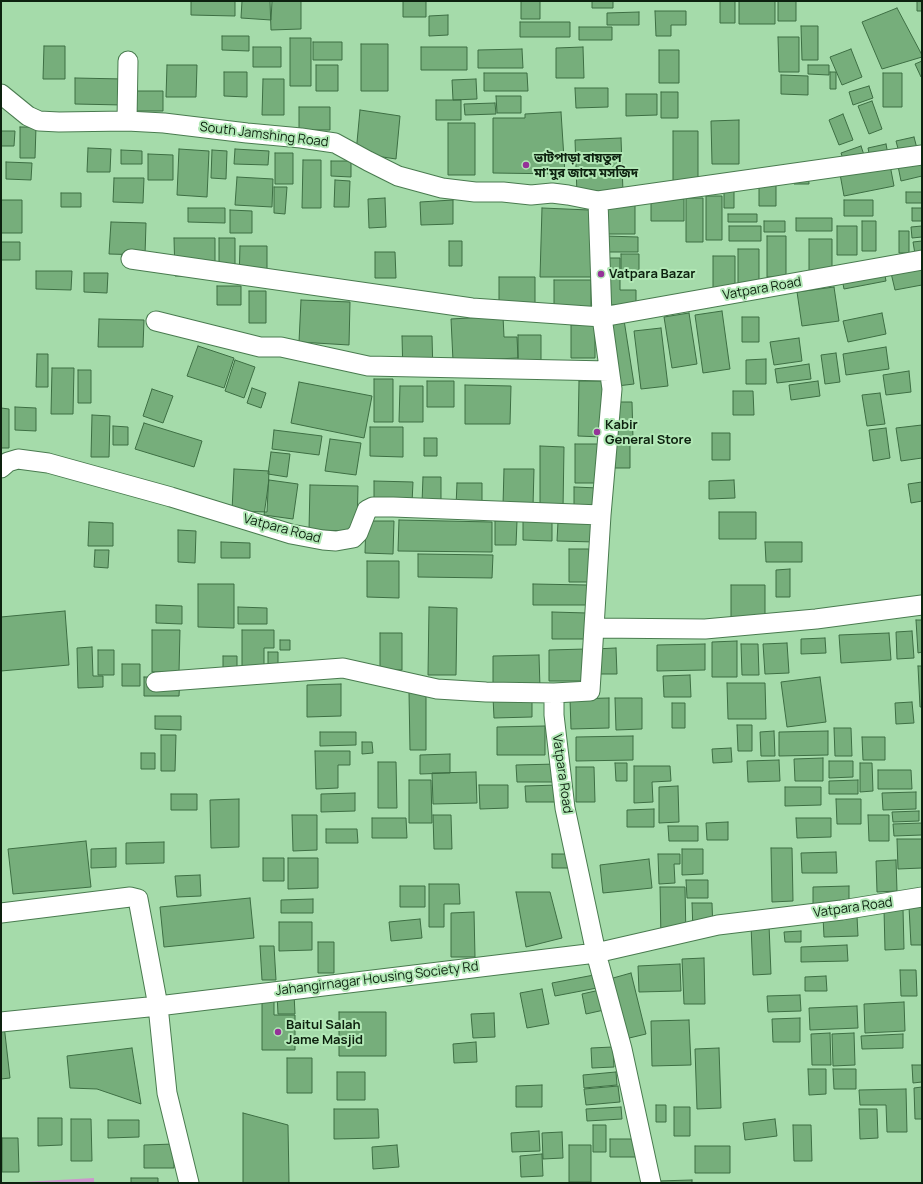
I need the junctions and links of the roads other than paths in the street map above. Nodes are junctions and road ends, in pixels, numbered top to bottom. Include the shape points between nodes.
1 (128, 61) dead end
2 (1, 94) edge
3 (127, 121) junction
4 (922, 155) edge
5 (598, 201) junction
6 (131, 259) dead end
7 (922, 260) edge
8 (602, 317) junction
9 (156, 321) dead end
10 (609, 372) junction
11 (1, 468) edge
12 (601, 515) junction
13 (922, 605) edge
14 (594, 628) junction
15 (156, 682) dead end
16 (554, 693) junction
17 (922, 897) edge
18 (1, 913) edge
19 (596, 953) junction
20 (158, 1006) junction
21 (1, 1022) edge
22 (189, 1183) edge
23 (651, 1183) edge

1 - 3 street
2 - 3 street, South Jamshing Road via 28,116 39,121
3 - 5 street, South Jamshing Road via 164,122 335,143 398,176 442,188 531,195 552,193
4 - 5 street
5 - 8 street
6 - 8 street, Vatpara Road via 472,308
7 - 8 street, Vatpara Road
8 - 10 street
9 - 10 street via 260,347 281,347 368,366
10 - 12 street via 612,389
11 - 12 street, Vatpara Road via 8,462 18,459 48,463 291,534 323,540 353,538 358,534 367,510 373,507
12 - 14 street
13 - 14 street via 816,619 705,629
14 - 16 street via 590,691
15 - 16 street via 343,668 437,689
16 - 19 street, Vatpara Road via 554,715 565,808
17 - 19 street, Vatpara Road via 842,910 718,925
18 - 20 street via 136,898
19 - 20 street, Jahangirnagar Housing Society Rd
19 - 23 street, Vatpara Road via 622,1049
20 - 21 street, Jahangirnagar Housing Society Rd
20 - 22 street via 167,1093

